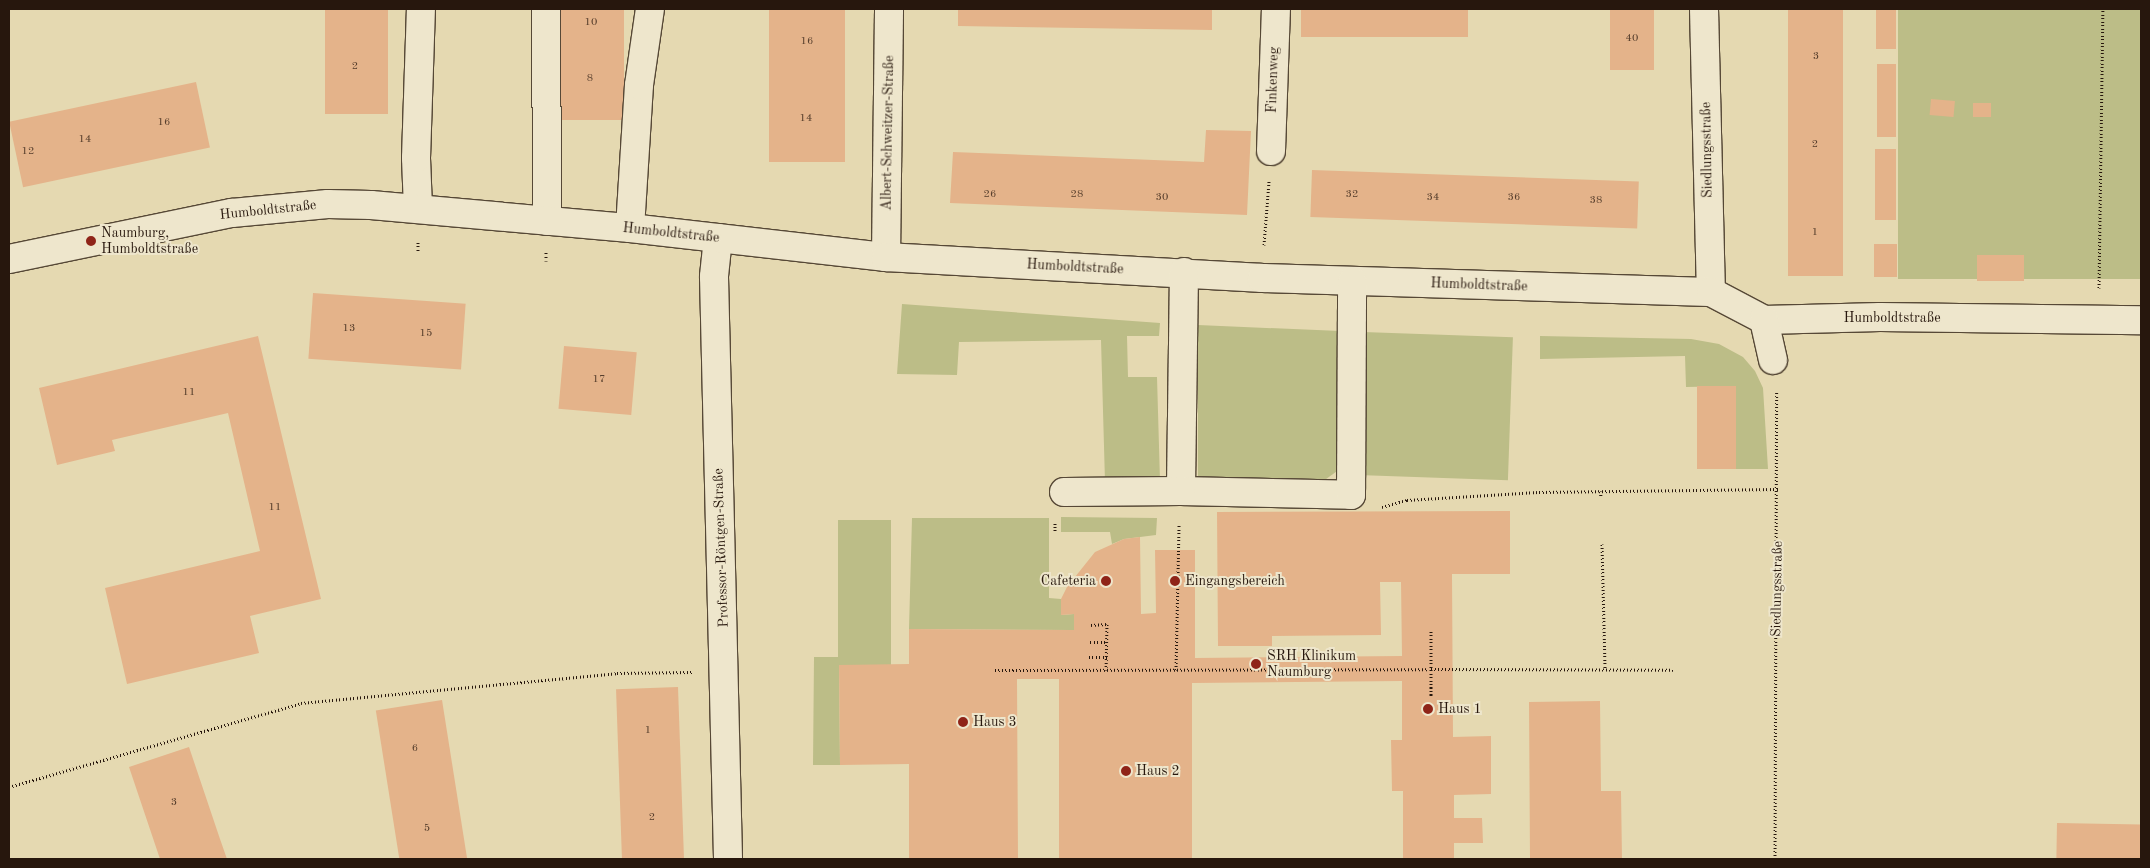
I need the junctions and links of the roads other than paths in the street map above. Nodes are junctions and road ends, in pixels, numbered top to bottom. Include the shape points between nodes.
1 (421, 9) edge
2 (546, 9) edge
3 (650, 9) edge
4 (889, 9) edge
5 (1276, 9) edge
6 (1704, 9) edge
7 (1271, 151) road end
8 (418, 208) junction
9 (547, 221) junction
10 (630, 228) junction
11 (718, 238) junction
12 (886, 257) junction
13 (9, 260) edge
14 (1184, 272) junction
15 (1352, 281) junction
16 (1711, 292) junction
17 (1764, 320) junction
18 (2141, 320) edge
19 (1773, 360) road end
20 (1181, 491) junction
21 (1059, 504) road end
22 (728, 859) edge

1 - 8 street via 416,158
2 - 9 street
3 - 10 street via 639,85
4 - 12 street, Albert-Schweitzer-Straße
5 - 7 street, Finkenweg
6 - 16 street, Siedlungsstraße
8 - 9 street, Humboldtstraße
8 - 13 street, Humboldtstraße via 328,204 232,213
9 - 10 street, Humboldtstraße
10 - 11 street, Humboldtstraße
11 - 12 street, Humboldtstraße
11 - 22 street, Professor-Röntgen-Straße via 714,277
12 - 14 street, Humboldtstraße
14 - 15 street, Humboldtstraße
14 - 20 street
15 - 16 street, Humboldtstraße
15 - 20 street via 1351,495
16 - 17 street, Humboldtstraße
17 - 18 street, Humboldtstraße via 1880,317
17 - 19 street
20 - 21 street

